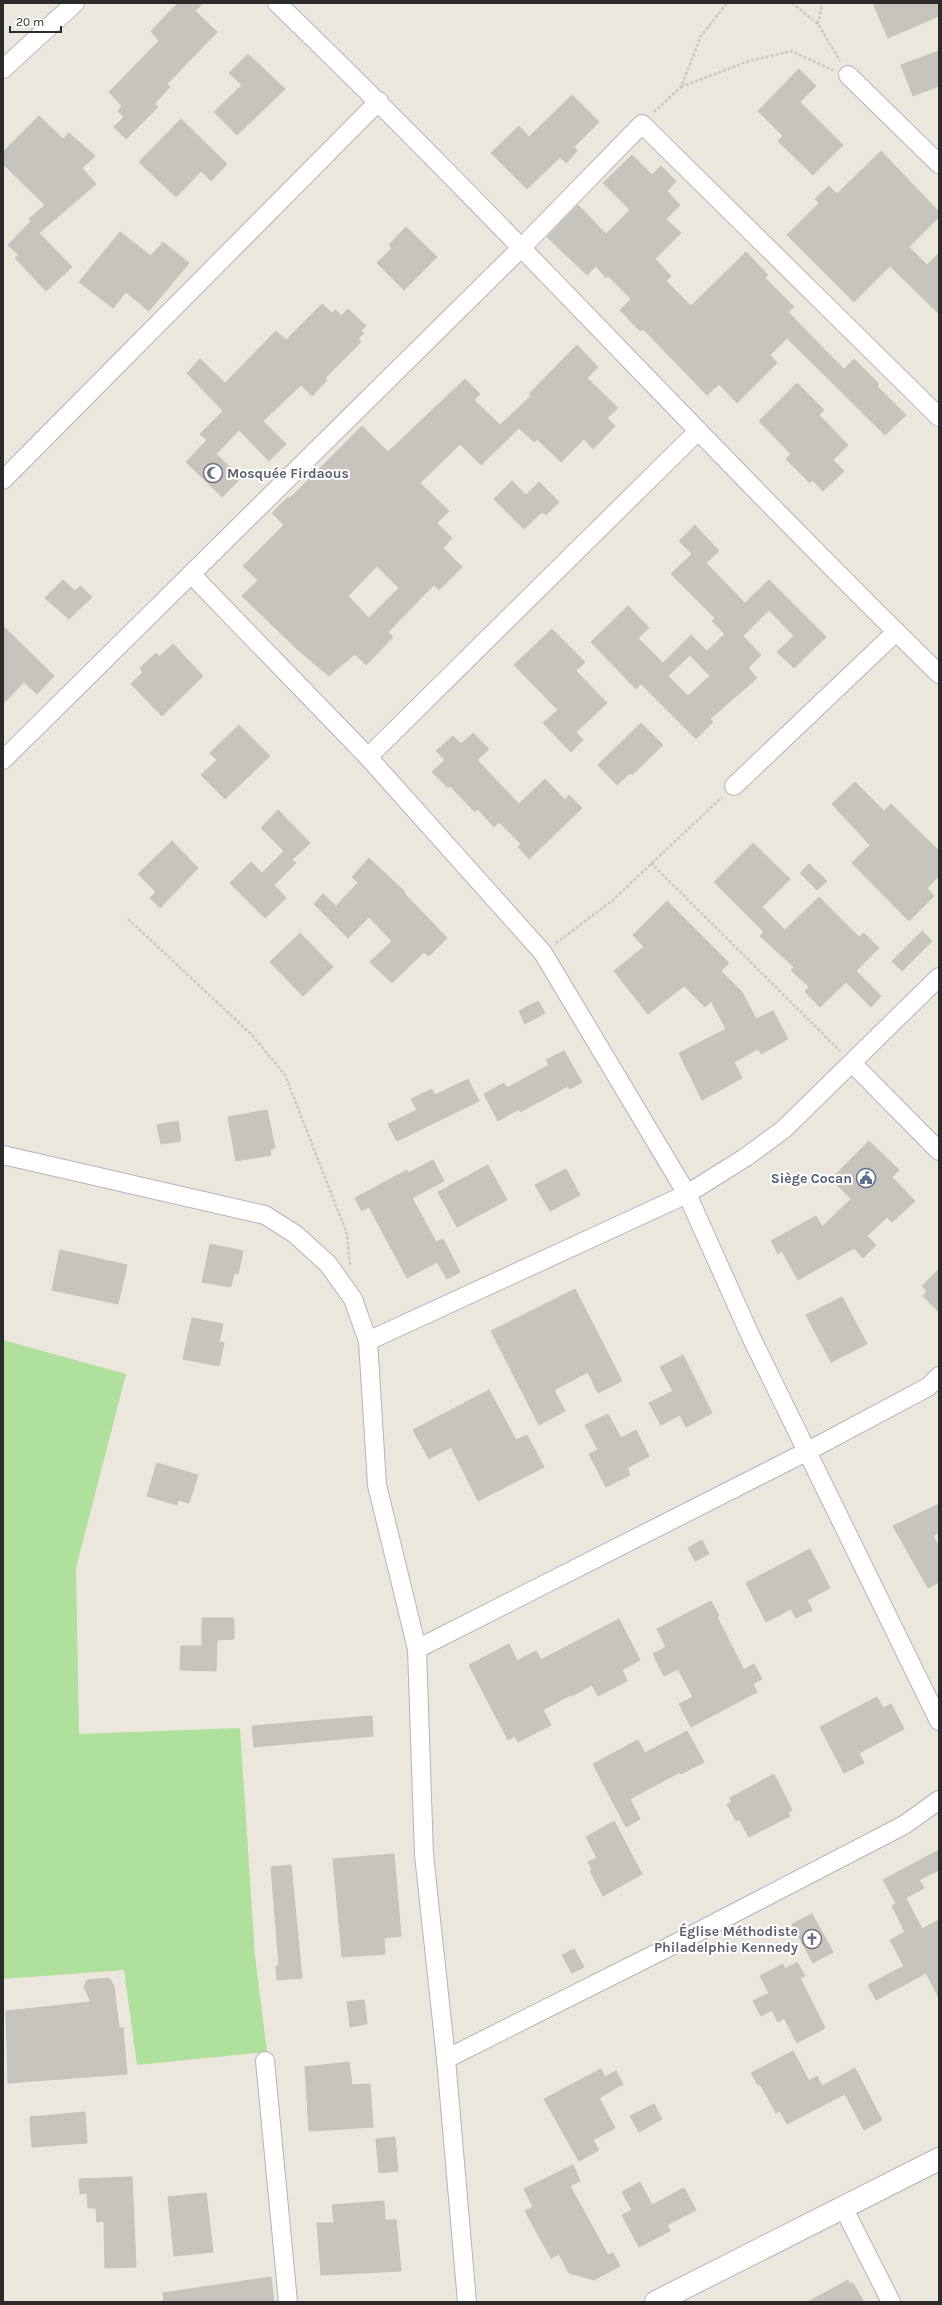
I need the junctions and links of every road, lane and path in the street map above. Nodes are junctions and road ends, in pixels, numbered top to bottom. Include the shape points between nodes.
1 (75, 3) edge
2 (277, 3) edge
3 (726, 3) edge
4 (792, 3) edge
5 (822, 3) edge
6 (818, 24) junction
7 (3, 69) edge
8 (848, 75) junction
9 (681, 87) junction
10 (379, 101) junction
11 (642, 124) junction
12 (939, 164) edge
13 (522, 247) junction
14 (939, 417) edge
15 (698, 431) junction
16 (3, 480) edge
17 (191, 574) junction
18 (896, 632) junction
19 (939, 674) edge
20 (368, 757) junction
21 (3, 760) edge
22 (734, 786) joint
23 (651, 863) junction
24 (128, 919) dead end
25 (543, 953) junction
26 (939, 977) edge
27 (853, 1064) junction
28 (939, 1150) edge
29 (3, 1155) edge
30 (687, 1194) junction
31 (351, 1270) dead end
32 (368, 1341) junction
33 (939, 1376) edge
34 (806, 1452) junction
35 (417, 1649) junction
36 (939, 1721) edge
37 (939, 1800) edge
38 (446, 2059) junction
39 (265, 2061) dead end
40 (939, 2159) edge
41 (844, 2209) junction
42 (288, 2302) edge
43 (467, 2302) edge
44 (656, 2302) edge
45 (891, 2302) edge

1 - 7 street
2 - 10 street
3 - 9 path via 701,36
4 - 6 path
5 - 6 path
6 - 8 path
8 - 9 path via 791,52 746,62
8 - 12 street
9 - 11 path
10 - 13 street
10 - 16 street
11 - 13 street
11 - 14 street
13 - 15 street
13 - 17 street
15 - 18 street
15 - 20 street
17 - 20 street
17 - 21 street
18 - 19 street
18 - 22 street
20 - 25 street
22 - 23 path
23 - 25 path via 613,900
23 - 27 path
24 - 31 path via 252,1035 285,1075 348,1234
25 - 30 street
26 - 27 street
27 - 28 street
27 - 30 street via 784,1129 746,1157
29 - 32 street via 265,1215 295,1234 328,1264 353,1299
30 - 32 street
30 - 34 street
32 - 35 street via 377,1485
33 - 34 street via 928,1387
34 - 35 street
34 - 36 street
35 - 38 street via 424,1855
37 - 38 street via 890,1832 665,1950
38 - 43 street
39 - 42 street
40 - 41 street
41 - 44 street
41 - 45 street

